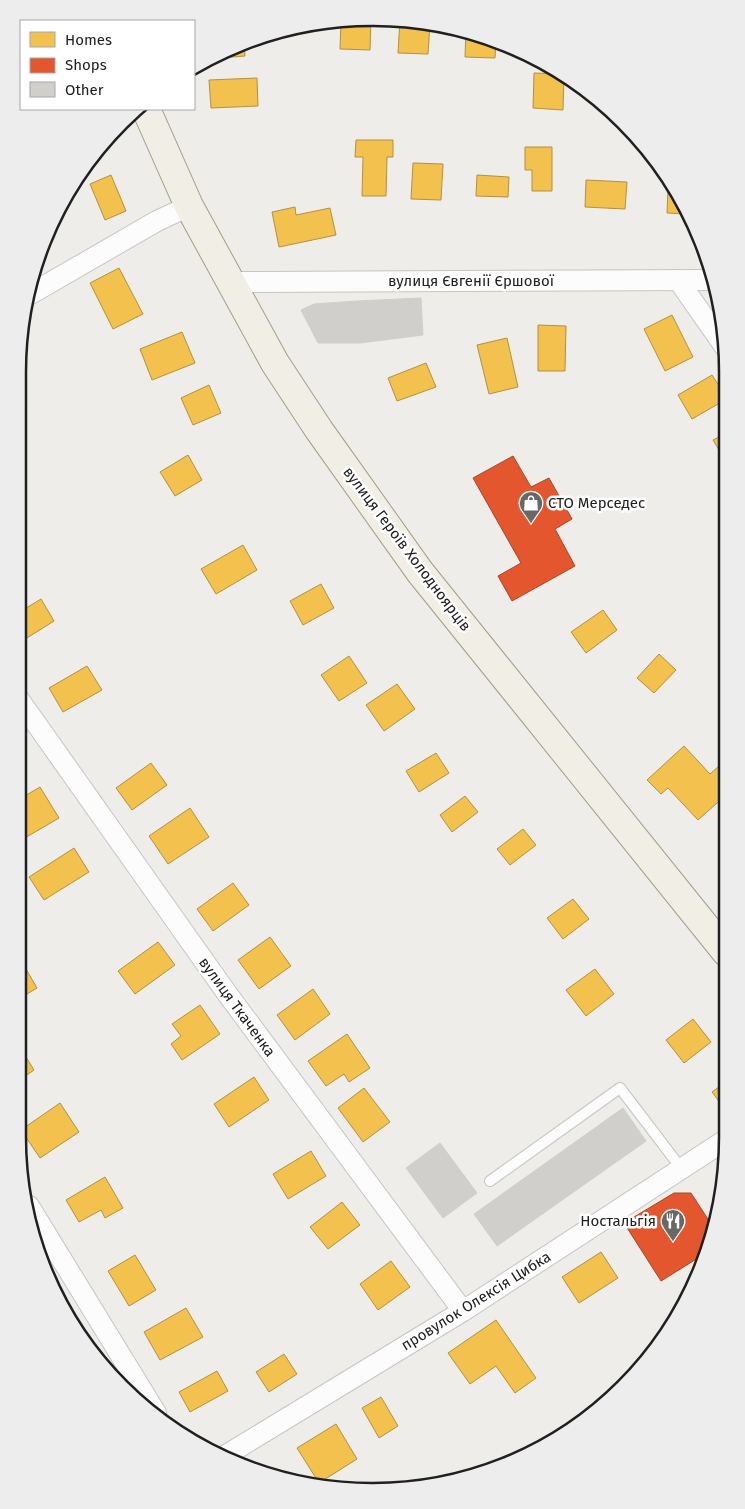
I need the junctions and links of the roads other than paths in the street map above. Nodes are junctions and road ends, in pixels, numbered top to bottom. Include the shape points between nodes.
1 (146, 110) edge
2 (189, 206) junction
3 (678, 280) junction
4 (706, 280) edge
5 (231, 282) junction
6 (36, 291) edge
7 (717, 337) edge
8 (26, 709) edge
9 (719, 943) edge
10 (719, 1144) edge
11 (681, 1168) junction
12 (490, 1182) dead end
13 (36, 1218) edge
14 (463, 1311) junction
15 (148, 1400) edge
16 (231, 1452) edge

1 - 2 main road, вулиця Героїв Холодноярців
2 - 5 main road, вулиця Героїв Холодноярців
2 - 6 street
3 - 4 street, вулиця Євгенії Єршової
3 - 5 street, вулиця Євгенії Єршової
3 - 7 street
5 - 9 main road, вулиця Героїв Холодноярців via 284,378 420,572
8 - 14 street, вулиця Ткаченка via 226,992
10 - 11 street, провулок Олексія Цибка
11 - 12 lane via 620,1088
11 - 14 street, провулок Олексія Цибка
13 - 15 street
14 - 16 street, провулок Олексія Цибка

